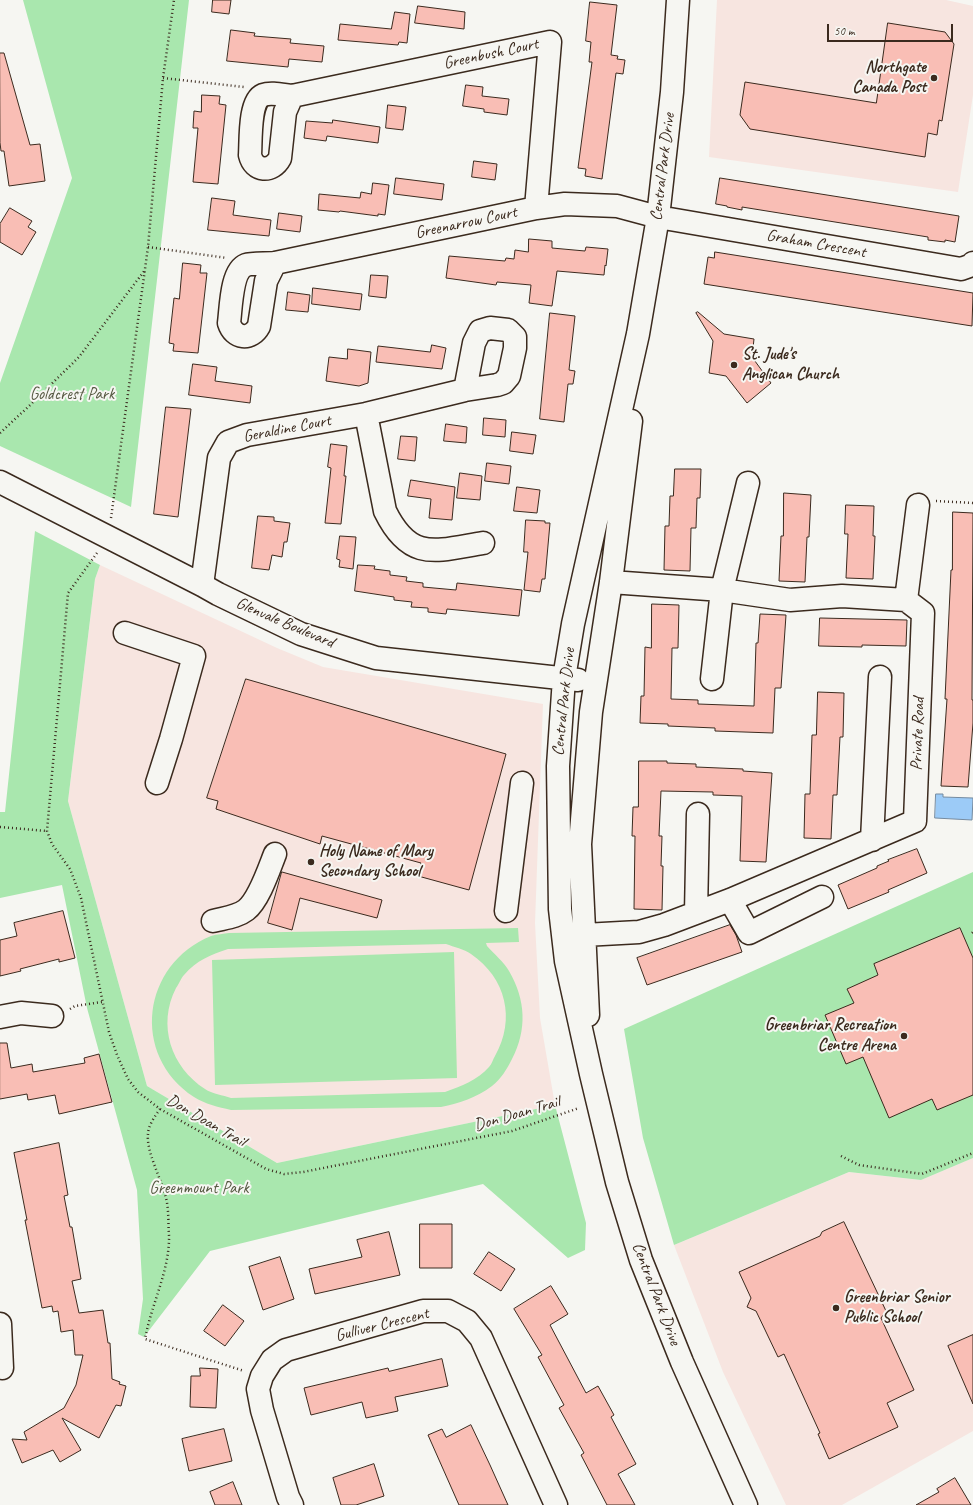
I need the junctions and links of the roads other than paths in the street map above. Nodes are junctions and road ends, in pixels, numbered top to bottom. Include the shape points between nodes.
1 (678, 0) edge
2 (292, 96) junction
3 (536, 208) junction
4 (658, 217) junction
5 (275, 263) junction
6 (973, 263) edge
7 (638, 334) junction
8 (465, 390) dead end
9 (366, 414) junction
10 (0, 482) edge
11 (748, 483) dead end
12 (918, 505) road end
13 (483, 543) dead end
14 (611, 582) junction
15 (202, 585) junction
16 (722, 590) junction
17 (906, 600) junction
18 (125, 633) dead end
19 (880, 677) dead end
20 (564, 678) junction
21 (712, 680) dead end
22 (595, 682) junction
23 (157, 783) dead end
24 (522, 783) dead end
25 (698, 814) dead end
26 (872, 840) junction
27 (275, 854) dead end
28 (822, 897) dead end
29 (730, 900) junction
30 (506, 911) dead end
31 (696, 913) junction
32 (213, 921) dead end
33 (584, 935) junction
34 (52, 1016) road end
35 (0, 1017) edge
36 (591, 1074) junction
37 (0, 1324) edge
38 (2, 1368) dead end
39 (292, 1505) edge
40 (556, 1505) edge
41 (746, 1505) edge

1 - 4 street, Central Park Drive via 672,92
2 - 2 street, Greenbush Court via 267,94 256,101 250,155 254,164 264,169 274,166 280,158 285,112
2 - 3 street, Greenbush Court via 550,42
3 - 4 street, Greenarrow Court via 565,204 617,206
3 - 5 street, Greenarrow Court
4 - 6 street, Graham Crescent via 961,269
4 - 7 street, Central Park Drive
5 - 5 street, Greenarrow Court via 248,264 235,278 229,323 234,332 243,336 253,334 259,326 266,281
7 - 14 street, Central Park Drive via 635,386
7 - 20 street, Central Park Drive via 573,624
8 - 9 street, Geraldine Court
9 - 13 street via 385,511 392,525 405,540 419,548 434,551
9 - 15 street, Geraldine Court via 247,434 228,442 219,458
10 - 15 street, Glenvale Boulevard
11 - 16 street
12 - 17 street
14 - 16 street
14 - 22 street, Central Park Drive
15 - 20 street, Glenvale Boulevard via 301,634 376,658
16 - 17 street via 790,600 842,596
16 - 21 street
17 - 26 street, Private Road via 923,613 914,820
18 - 23 street via 194,656
19 - 26 street
20 - 22 street, Glenvale Boulevard
20 - 36 street, Central Park Drive via 558,766 560,909 566,961
22 - 33 street, Central Park Drive via 580,844
24 - 30 street
25 - 31 street
26 - 29 street, Private Road
27 - 32 street via 258,894 247,909 232,917
28 - 29 street via 749,933
29 - 31 street, Private Road
31 - 33 street, Private Road via 639,932
33 - 36 street, Central Park Drive
34 - 35 street via 21,1013
36 - 41 street, Central Park Drive via 617,1182 641,1260 682,1362
37 - 38 street
39 - 40 street, Gulliver Crescent via 262,1410 258,1389 262,1376 272,1360 286,1350 423,1311 448,1311 467,1321 481,1338

